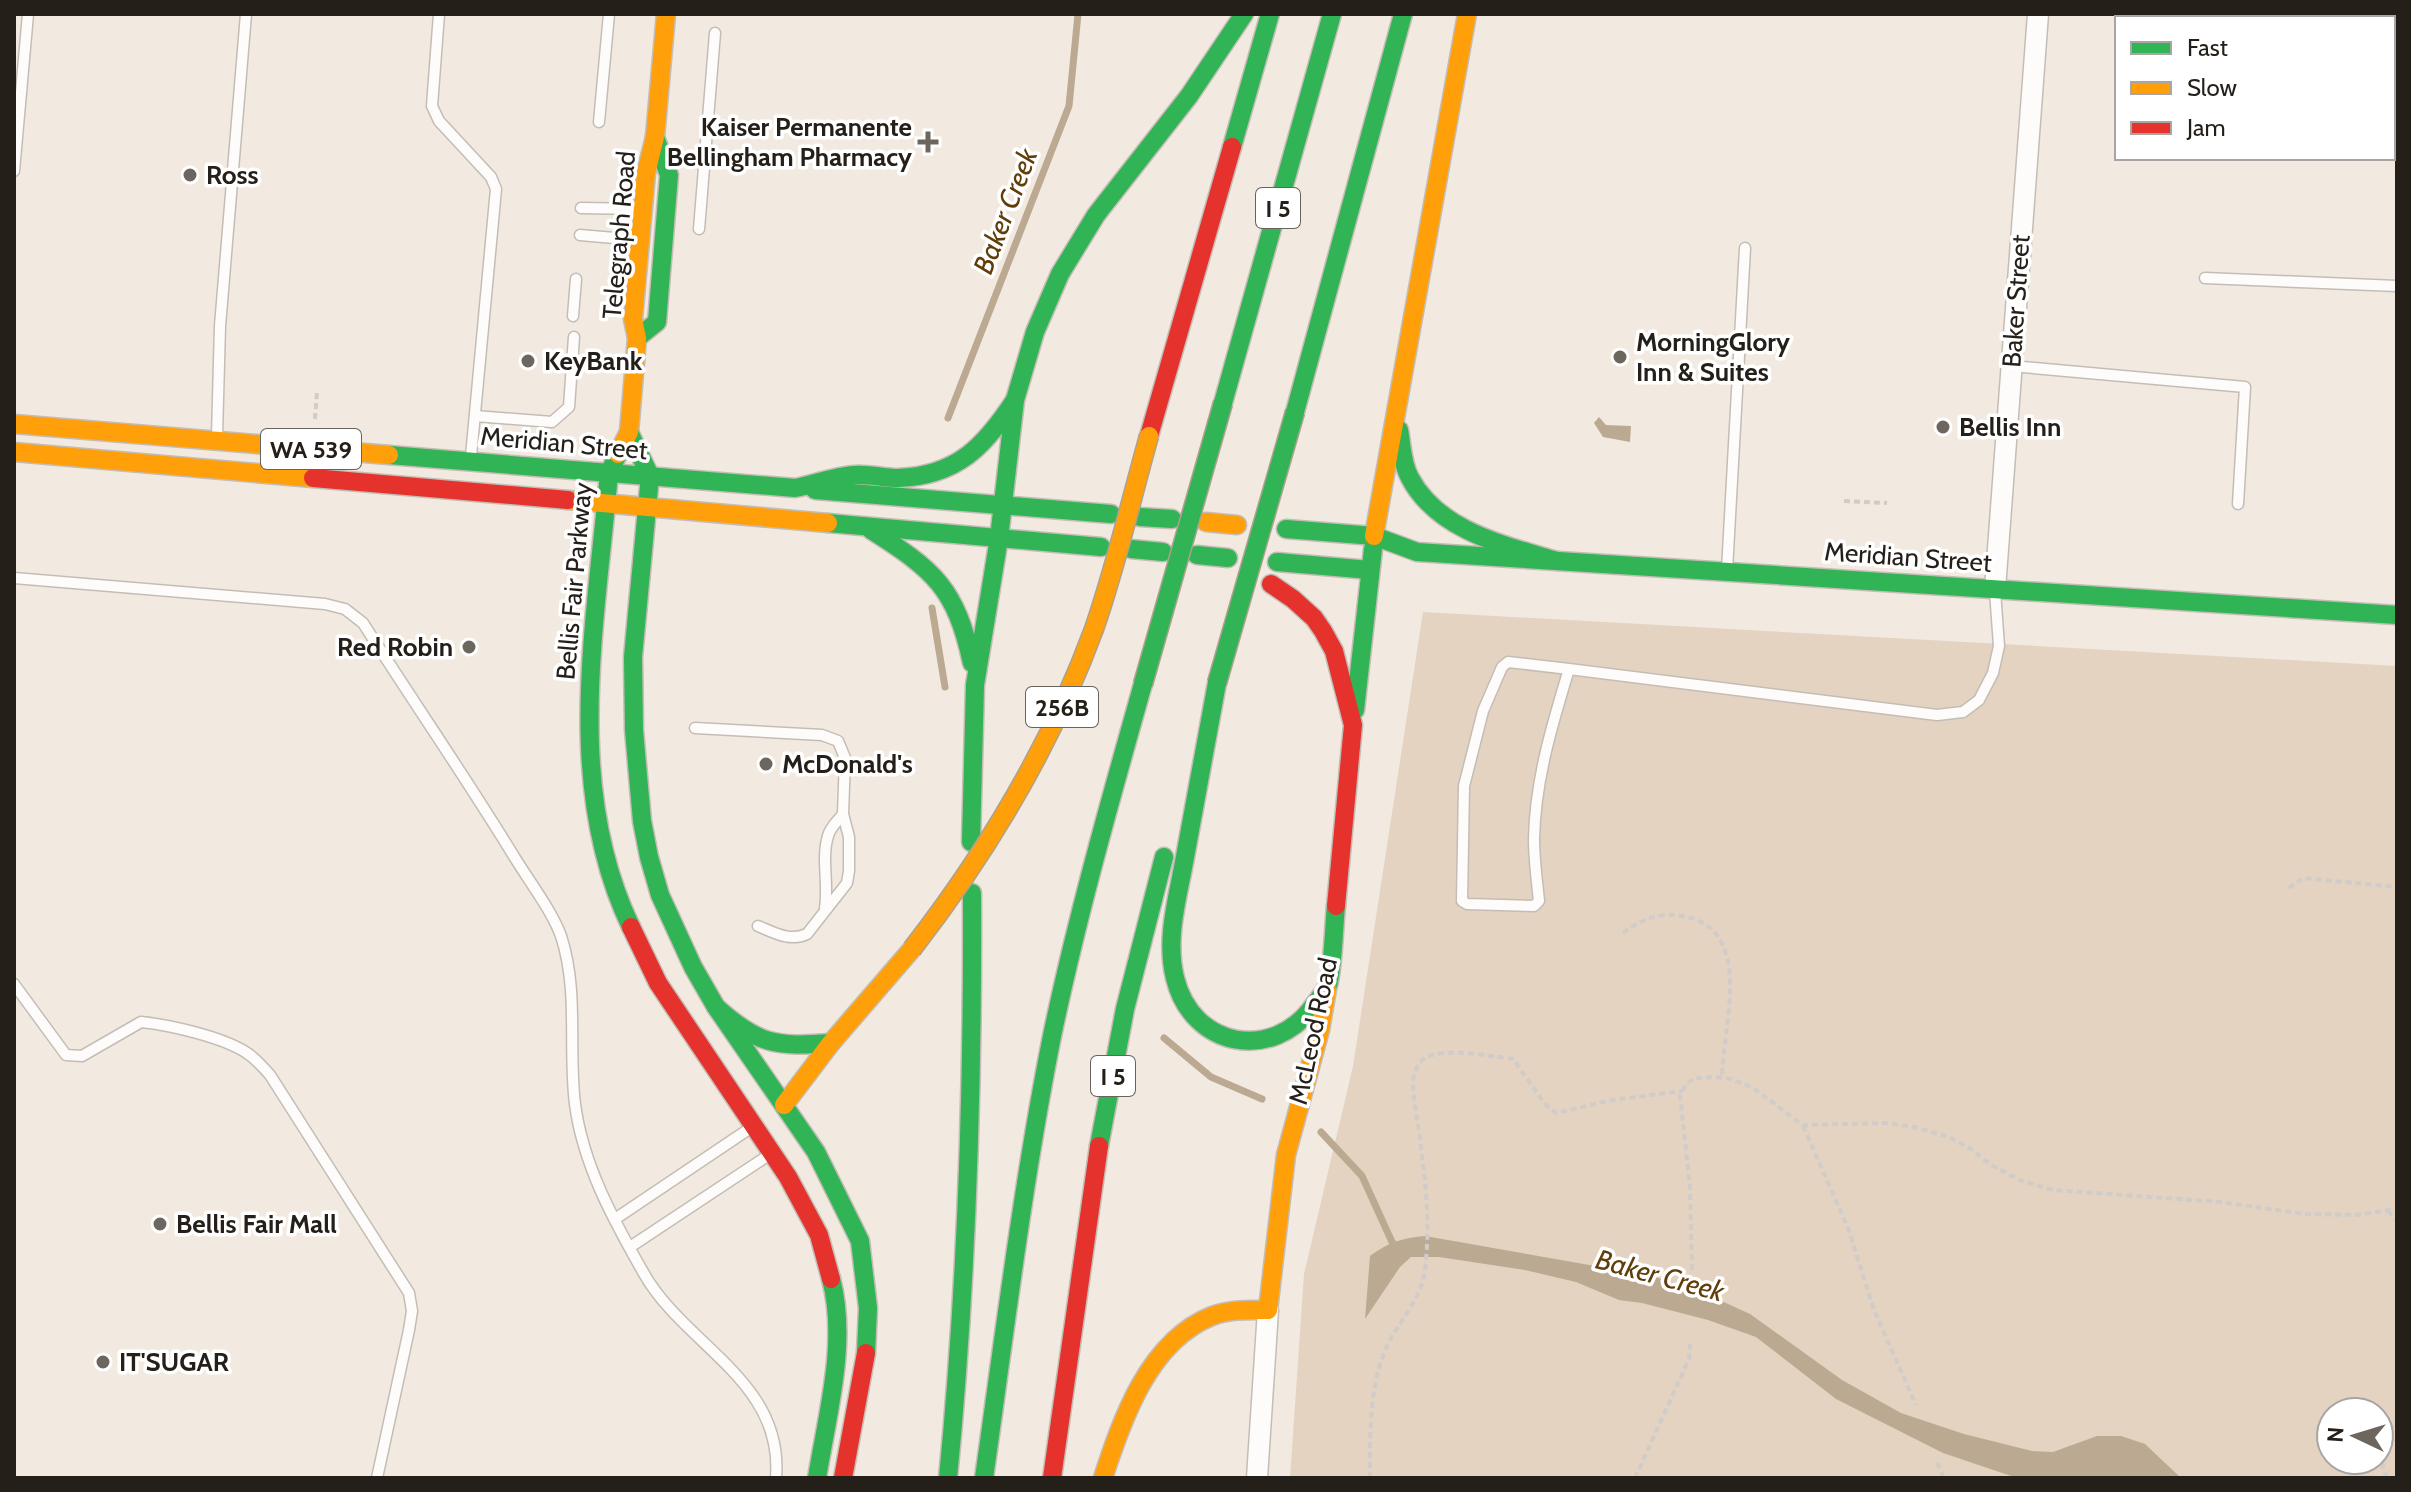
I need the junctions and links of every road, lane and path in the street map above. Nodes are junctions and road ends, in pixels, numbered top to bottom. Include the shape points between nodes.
1 (28, 14) edge
2 (246, 14) edge
3 (439, 14) edge
4 (609, 14) edge
5 (666, 14) edge
6 (1244, 14) edge
7 (1270, 14) edge
8 (1332, 14) edge
9 (1403, 14) edge
10 (1467, 14) edge
11 (2038, 14) edge
12 (715, 33) dead end
13 (599, 122) dead end
14 (655, 137) junction
15 (14, 171) edge
16 (581, 208) dead end
17 (643, 209) junction
18 (699, 229) dead end
19 (580, 235) dead end
20 (640, 240) junction
21 (1745, 248) dead end
22 (2205, 278) dead end
23 (576, 279) dead end
24 (2397, 286) edge
25 (573, 316) dead end
26 (574, 337) dead end
27 (637, 338) junction
28 (2011, 366) junction
29 (317, 391) dead end
30 (1015, 400) junction
31 (1396, 411) junction
32 (475, 416) junction
33 (315, 419) dead end
34 (14, 424) edge
35 (629, 432) junction
36 (217, 441) junction
37 (14, 452) edge
38 (45, 455) junction
39 (471, 462) junction
40 (609, 473) junction
41 (650, 476) junction
42 (795, 488) junction
43 (1844, 501) dead end
44 (606, 503) junction
45 (1887, 503) dead end
46 (2238, 504) dead end
47 (1003, 505) junction
48 (647, 507) junction
49 (1111, 514) dead end
50 (1140, 517) dead end
51 (1172, 519) dead end
52 (1206, 522) dead end
53 (1237, 525) dead end
54 (865, 526) junction
55 (1286, 529) dead end
56 (1374, 536) junction
57 (999, 538) junction
58 (1101, 547) dead end
59 (1131, 549) dead end
60 (1163, 552) dead end
61 (1417, 552) junction
62 (1197, 555) dead end
63 (1557, 561) junction
64 (1227, 562) dead end
65 (1277, 562) dead end
66 (1370, 570) junction
67 (1727, 572) junction
68 (14, 578) edge
69 (1271, 584) dead end
70 (1995, 589) junction
71 (2397, 615) edge
72 (1569, 669) junction
73 (1217, 683) junction
74 (975, 685) junction
75 (1353, 725) junction
76 (695, 728) dead end
77 (843, 814) junction
78 (971, 842) dead end
79 (2397, 887) edge
80 (2289, 888) dead end
81 (972, 893) dead end
82 (825, 910) junction
83 (758, 926) dead end
84 (1623, 933) dead end
85 (14, 984) edge
86 (1328, 984) junction
87 (716, 1007) junction
88 (831, 1043) junction
89 (1722, 1078) junction
90 (1682, 1091) junction
91 (784, 1105) junction
92 (1803, 1125) junction
93 (753, 1126) junction
94 (803, 1133) junction
95 (772, 1153) junction
96 (2397, 1209) edge
97 (2388, 1210) junction
98 (615, 1219) junction
99 (2397, 1221) edge
100 (630, 1247) junction
101 (1692, 1270) dead end
102 (1268, 1310) junction
103 (1690, 1343) dead end
104 (1916, 1405) dead end
105 (2397, 1421) edge
106 (1937, 1463) dead end
107 (377, 1478) edge
108 (776, 1478) edge
109 (817, 1478) edge
110 (843, 1478) edge
111 (948, 1478) edge
112 (984, 1478) edge
113 (1052, 1478) edge
114 (1103, 1478) edge
115 (1257, 1478) edge
116 (1370, 1478) edge
117 (1635, 1478) edge
118 (1944, 1478) edge
119 (2387, 1478) edge

1 - 15 lane
2 - 36 lane via 220,326
3 - 32 lane via 432,106 496,189
4 - 13 lane
5 - 14 main road, Telegraph Road
6 - 30 main road via 1076,246 1035,332
7 - 88 main road, 256B, bridge via 1094,627 1052,731 997,833 955,895
8 - 112 main road, I 5, bridge via 1090,869 1038,1111
9 - 73 main road, I 5, bridge
10 - 31 main road, McLeod Road
11 - 28 street, Baker Street
12 - 18 lane
14 - 17 main road, Telegraph Road
14 - 27 main road, Telegraph Road via 669,175 657,322
16 - 17 lane
17 - 20 main road, Telegraph Road
19 - 20 lane
20 - 27 main road, Telegraph Road via 633,319
21 - 67 lane
22 - 24 lane
23 - 25 lane
26 - 32 lane via 569,407 552,422
27 - 35 main road, Telegraph Road
28 - 46 lane via 2245,387
28 - 70 street, Baker Street
29 - 33 path
30 - 42 main road via 986,443 945,471 899,478 856,475
30 - 47 main road
31 - 56 main road, McLeod Road
31 - 63 main road via 1409,476 1432,506 1471,532
32 - 39 lane
34 - 36 main road, Meridian Street / WA 539
35 - 40 main road, Bellis Fair Parkway
35 - 41 main road
36 - 38 main road via 195,453 73,443
36 - 39 main road, Meridian Street / WA 539
37 - 38 main road, WA 539
38 - 44 main road, WA 539
39 - 40 main road, Meridian Street / WA 539
40 - 41 main road, Meridian Street / WA 539
40 - 44 main road, Bellis Fair Parkway
41 - 42 main road, Meridian Street / WA 539
41 - 48 main road
42 - 47 main road, Meridian Street / WA 539
43 - 45 path
44 - 48 main road, WA 539
44 - 93 main road, Bellis Fair Parkway via 588,717 598,831 642,952
47 - 49 main road, Meridian Street / WA 539
47 - 57 main road
48 - 54 main road, WA 539
48 - 87 main road via 633,657 642,821 660,895
50 - 51 main road
52 - 53 main road
54 - 57 main road, WA 539
54 - 74 main road via 921,561 950,593 967,632
55 - 56 main road, Meridian Street
56 - 61 main road, Meridian Street
56 - 66 main road, McLeod Road
57 - 58 main road, WA 539
57 - 74 main road
59 - 60 main road
61 - 63 main road, Meridian Street
61 - 66 main road, Meridian Street
62 - 64 main road
63 - 67 main road, Meridian Street
65 - 66 main road, Meridian Street
66 - 75 main road, McLeod Road
67 - 70 main road, Meridian Street
68 - 98 lane via 325,604 345,609 363,623 559,930 569,960 581,1140
69 - 75 main road via 1323,631 1334,651
70 - 71 main road, Meridian Street
70 - 72 lane via 1999,646 1993,673 1979,700 1963,712 1937,715
72 - 72 lane via 1508,662 1502,667 1483,711 1464,786 1462,901 1467,904 1534,906 1539,901 1536,806 1545,751
73 - 86 main road via 1173,933 1173,971 1180,995 1203,1025 1238,1041 1258,1042 1295,1028
73 - 113 main road, I 5 via 1128,999 1102,1132
74 - 78 main road
75 - 86 main road, McLeod Road
76 - 77 lane via 822,735 838,741 845,758
77 - 82 lane via 826,843
77 - 82 lane via 849,837 847,883
79 - 80 path via 2303,878
81 - 111 main road via 966,1255
82 - 83 lane via 799,938
84 - 89 path via 1650,917 1684,916 1706,925 1721,943 1731,982
85 - 107 lane via 66,1055 82,1056 141,1022 152,1023 235,1046 270,1075 409,1293 407,1343
86 - 102 main road, McLeod Road via 1286,1155
87 - 88 main road via 755,1039 799,1046
87 - 91 main road
88 - 91 main road, 256B
89 - 90 path via 1695,1078
89 - 92 path via 1753,1088
90 - 101 path
90 - 116 path via 1556,1113 1513,1059 1437,1054 1423,1059 1413,1080 1413,1097 1425,1182 1424,1275 1377,1376
91 - 93 main road
91 - 94 main road
92 - 97 path via 1914,1127 1949,1137 2022,1181 2053,1190 2305,1214
92 - 104 path
93 - 95 main road, Bellis Fair Parkway
93 - 98 lane
94 - 95 main road
94 - 110 main road via 860,1241 868,1308 866,1359
95 - 100 lane
95 - 109 main road, Bellis Fair Parkway via 819,1235 836,1297 836,1359
96 - 97 path
97 - 99 path
98 - 100 lane
100 - 108 lane via 650,1284 761,1404 773,1432
102 - 114 main road via 1213,1316 1170,1347 1134,1400
102 - 115 street, McLeod Road
103 - 117 path via 1689,1359
105 - 119 path via 2382,1447
106 - 118 path

